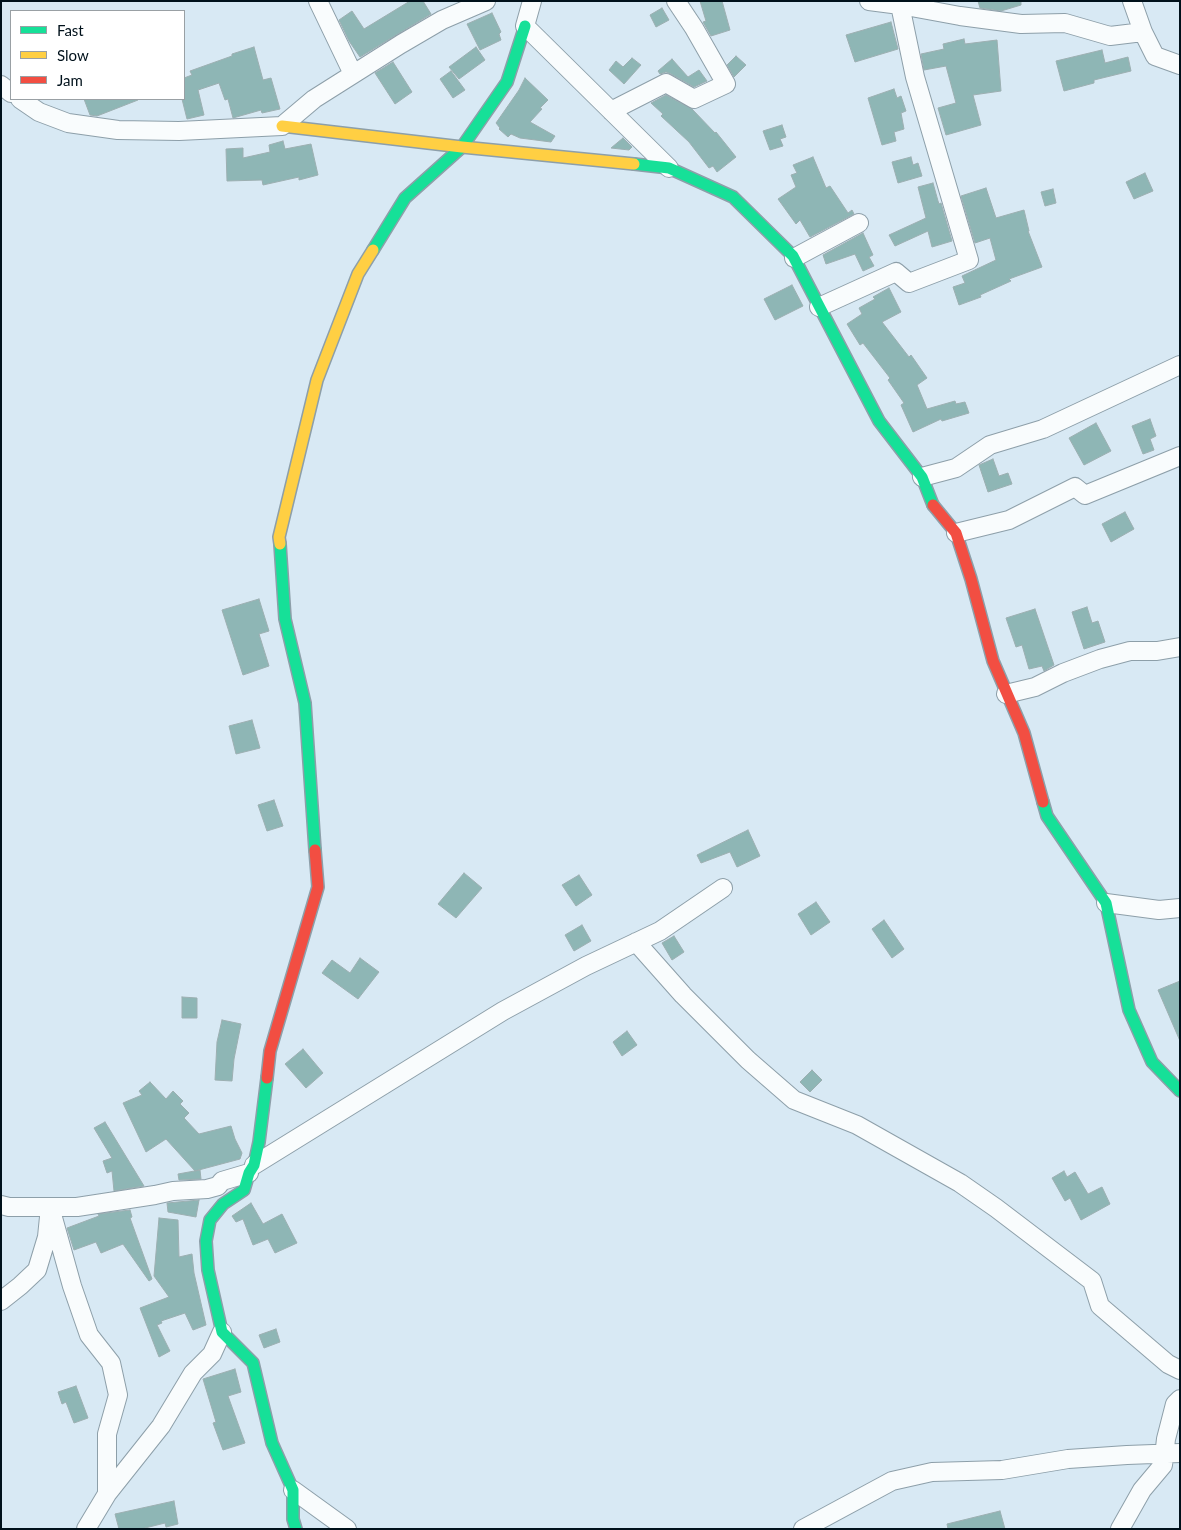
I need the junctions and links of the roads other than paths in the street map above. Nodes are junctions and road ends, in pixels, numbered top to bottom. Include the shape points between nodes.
1 (318, 1) edge
2 (486, 1) edge
3 (532, 1) edge
4 (676, 1) edge
5 (869, 1) edge
6 (1132, 1) edge
7 (900, 5) junction
8 (525, 26) junction
9 (1143, 32) junction
10 (1180, 66) edge
11 (353, 74) junction
12 (21, 100) edge
13 (611, 111) junction
14 (282, 126) junction
15 (462, 147) junction
16 (670, 168) junction
17 (860, 223) dead end
18 (794, 258) junction
19 (819, 307) junction
20 (1180, 365) edge
21 (1180, 456) edge
22 (922, 477) junction
23 (956, 533) junction
24 (1180, 647) edge
25 (1006, 694) junction
26 (723, 888) dead end
27 (1106, 903) junction
28 (1180, 908) edge
29 (636, 942) junction
30 (1180, 1091) edge
31 (252, 1169) junction
32 (1, 1205) edge
33 (50, 1207) junction
34 (1, 1301) edge
35 (222, 1332) junction
36 (1180, 1370) edge
37 (1180, 1399) edge
38 (1172, 1454) edge
39 (293, 1490) junction
40 (107, 1494) junction
41 (86, 1529) edge
42 (296, 1529) edge
43 (347, 1529) edge
44 (803, 1529) edge
45 (1120, 1529) edge

1 - 11 street
2 - 11 street via 442,20
3 - 8 street
4 - 13 street via 726,84 694,99 666,83
5 - 7 street
6 - 9 street
7 - 9 street via 1022,24 1065,23 1110,36
7 - 19 street via 914,77 969,260 909,283 896,272
8 - 13 street
8 - 15 street via 507,82
9 - 10 street via 1155,56
11 - 14 street via 314,99
12 - 14 street via 39,112 68,123 118,130
13 - 16 street
14 - 15 street
15 - 16 street
15 - 31 street via 405,198 358,274 317,380 279,537 285,619 304,702 318,886 270,1051
16 - 18 street via 733,197
17 - 18 street
18 - 19 street
19 - 22 street via 879,421
20 - 22 street via 1043,429 990,445 956,468
21 - 23 street via 1085,495 1075,487 1009,520
22 - 23 street via 933,505
23 - 25 street via 993,661
24 - 25 street via 1130,651 1100,659 1035,687
25 - 27 street via 1024,733 1047,816
26 - 29 street via 660,931
27 - 28 street via 1159,910
27 - 30 street via 1129,1010 1152,1062
29 - 31 street via 503,1011
29 - 36 street via 683,996 794,1100 857,1125 960,1183 996,1208 1092,1281 1100,1306 1168,1364
31 - 33 street via 207,1189 173,1191 77,1207
31 - 35 street via 244,1190 223,1204 210,1220 206,1241 208,1270
32 - 33 street
33 - 34 street via 47,1237 38,1270
33 - 40 street via 89,1336 111,1363 118,1395 107,1434
35 - 39 street via 252,1363 272,1443
35 - 40 street via 212,1354 193,1373 161,1426
37 - 38 street via 1175,1404 1166,1439
38 - 44 street via 1068,1459 1002,1470 932,1472 892,1481
38 - 45 street via 1142,1490
39 - 42 street
39 - 43 street
40 - 41 street

